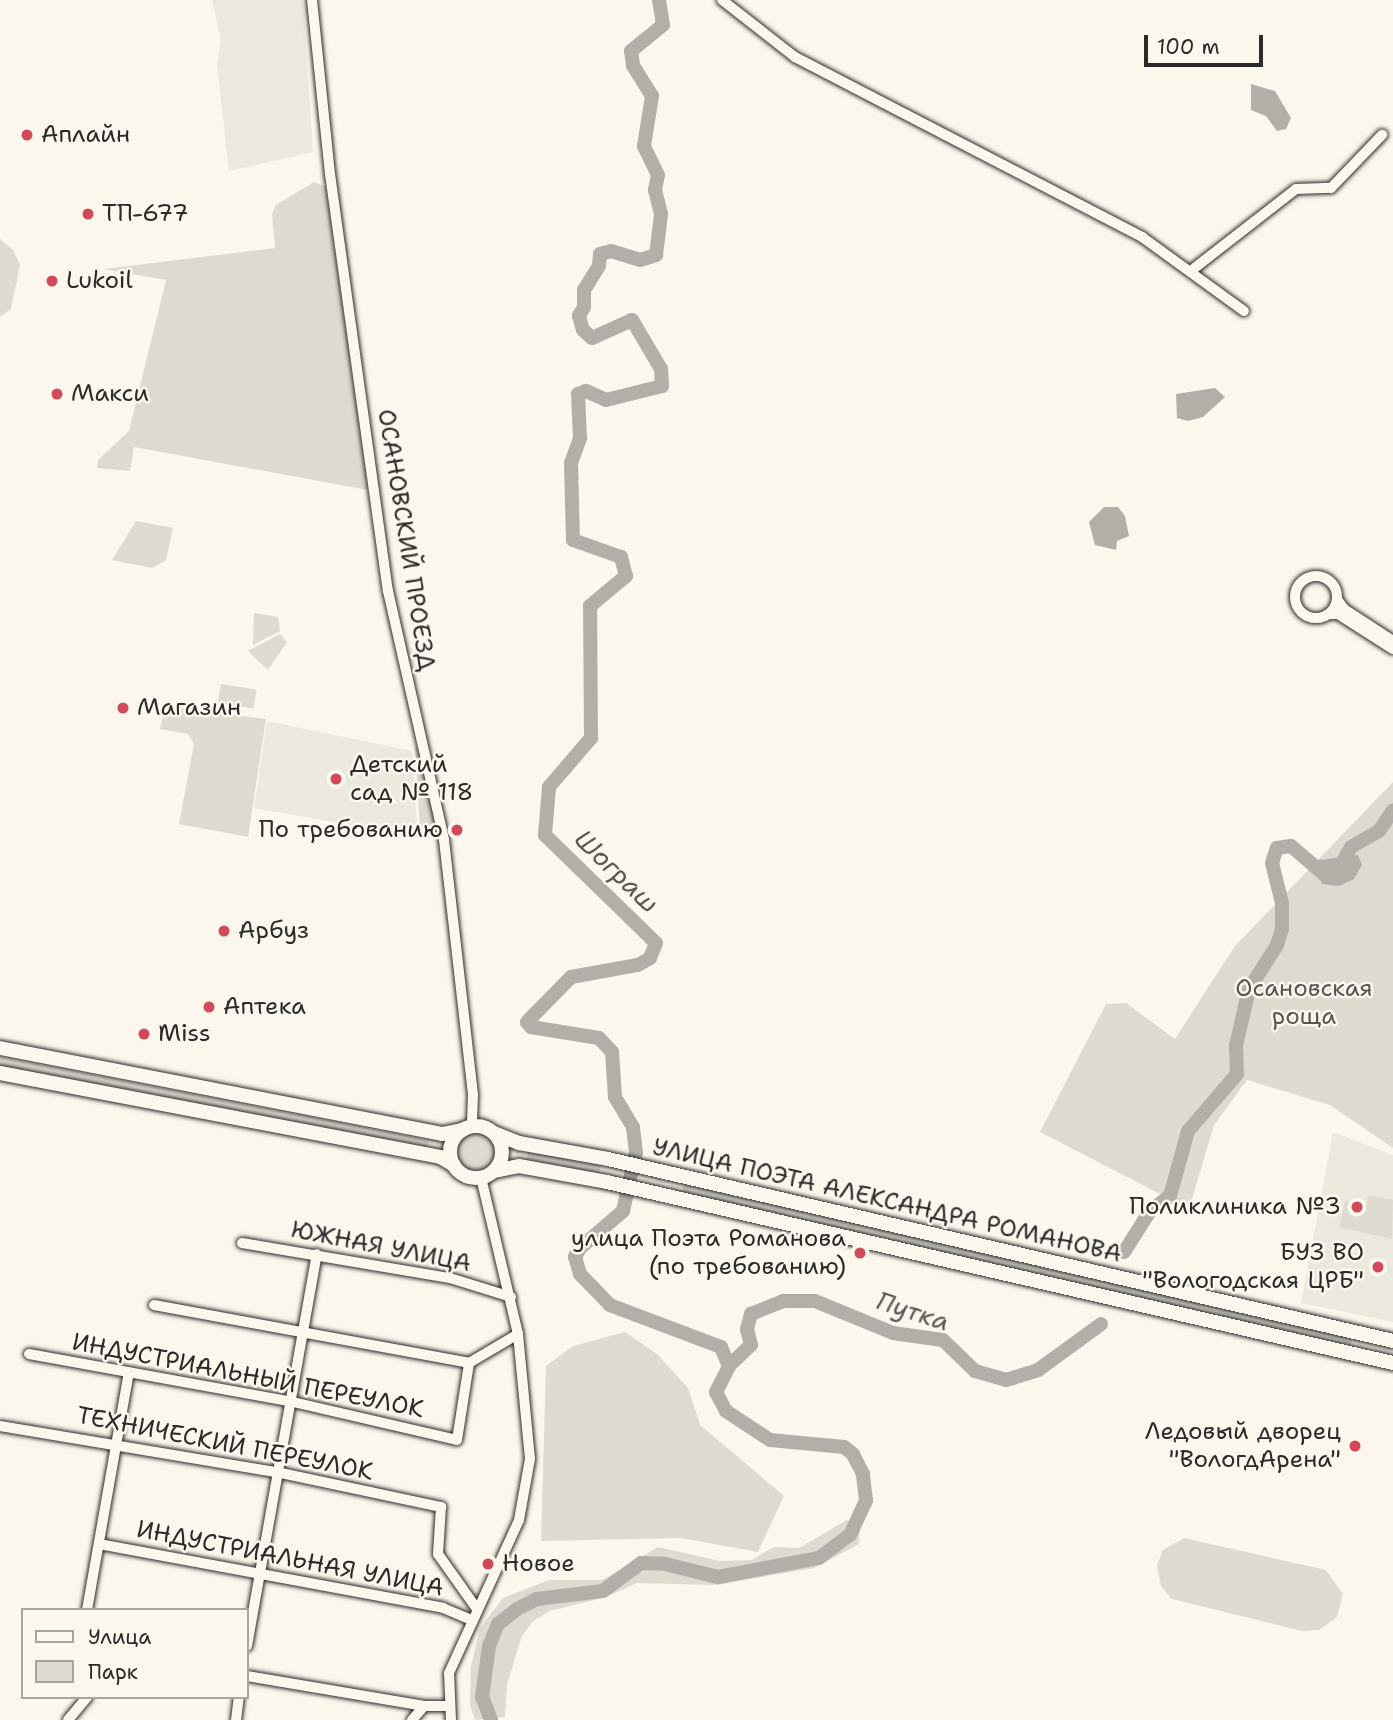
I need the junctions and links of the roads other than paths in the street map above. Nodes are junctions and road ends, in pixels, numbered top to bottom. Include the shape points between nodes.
1 (312, 0) edge
2 (722, 0) edge
3 (1382, 135) dead end
4 (1192, 271) junction
5 (1244, 311) dead end
6 (1338, 599) junction
7 (1329, 614) junction
8 (1393, 641) edge
9 (1393, 649) edge
10 (0, 1048) edge
11 (0, 1073) edge
12 (467, 1128) junction
13 (494, 1133) junction
14 (454, 1165) junction
15 (487, 1174) junction
16 (242, 1242) dead end
17 (317, 1254) junction
18 (511, 1297) junction
19 (154, 1305) dead end
20 (303, 1333) junction
21 (518, 1334) junction
22 (1393, 1341) edge
23 (29, 1354) dead end
24 (468, 1363) junction
25 (1393, 1363) edge
26 (129, 1373) junction
27 (293, 1402) junction
28 (0, 1426) edge
29 (117, 1443) junction
30 (281, 1473) junction
31 (99, 1544) junction
32 (260, 1575) junction
33 (87, 1608) edge
34 (477, 1609) junction
35 (471, 1620) junction
36 (248, 1641) edge
37 (248, 1676) edge
38 (85, 1699) edge
39 (239, 1699) edge
40 (424, 1706) junction
41 (449, 1706) junction
42 (68, 1720) edge
43 (236, 1720) edge
44 (412, 1720) edge
45 (451, 1720) edge

1 - 12 street, ОСАНОВСКИЙ ПРОЕЗД via 330,174 388,592 444,840 473,1094
2 - 4 street via 795,57 1142,237
3 - 4 street via 1331,188 1296,189
4 - 5 street
6 - 7 street
6 - 7 street via 1334,584 1323,576 1310,576 1299,584 1295,597 1301,612 1316,618
6 - 8 street via 1344,609
7 - 9 street via 1338,614
10 - 12 main road via 442,1134
11 - 14 main road via 432,1155
12 - 13 main road
12 - 14 main road via 450,1148
13 - 15 main road via 502,1150
13 - 22 main road, УЛИЦА ПОЭТА АЛЕКСАНДРА РОМАНОВА via 519,1143 608,1159
14 - 15 main road via 465,1175
15 - 18 street
15 - 25 main road, УЛИЦА ПОЭТА АЛЕКСАНДРА РОМАНОВА via 519,1166 607,1182
16 - 17 street, ЮЖНАЯ УЛИЦА
17 - 18 street, ЮЖНАЯ УЛИЦА via 450,1278
17 - 20 street
18 - 21 street
19 - 20 street
20 - 24 street
20 - 27 street
21 - 24 street
21 - 34 street via 528,1411 527,1490 511,1539
23 - 26 street, ИНДУСТРИАЛЬНЫЙ ПЕРЕУЛОК
24 - 27 street, ИНДУСТРИАЛЬНЫЙ ПЕРЕУЛОК via 457,1440
26 - 27 street, ИНДУСТРИАЛЬНЫЙ ПЕРЕУЛОК
26 - 29 street
27 - 30 street
28 - 29 street, ТЕХНИЧЕСКИЙ ПЕРЕУЛОК
29 - 30 street, ТЕХНИЧЕСКИЙ ПЕРЕУЛОК
29 - 31 street
30 - 32 street
30 - 34 street, ТЕХНИЧЕСКИЙ ПЕРЕУЛОК via 441,1507 438,1554
31 - 32 street, ИНДУСТРИАЛЬНАЯ УЛИЦА
31 - 33 street
32 - 35 street, ИНДУСТРИАЛЬНАЯ УЛИЦА via 443,1608
32 - 36 street
34 - 35 street
35 - 41 street via 449,1673
37 - 40 street
38 - 42 street
39 - 43 street
40 - 41 street
40 - 44 street
41 - 45 street

